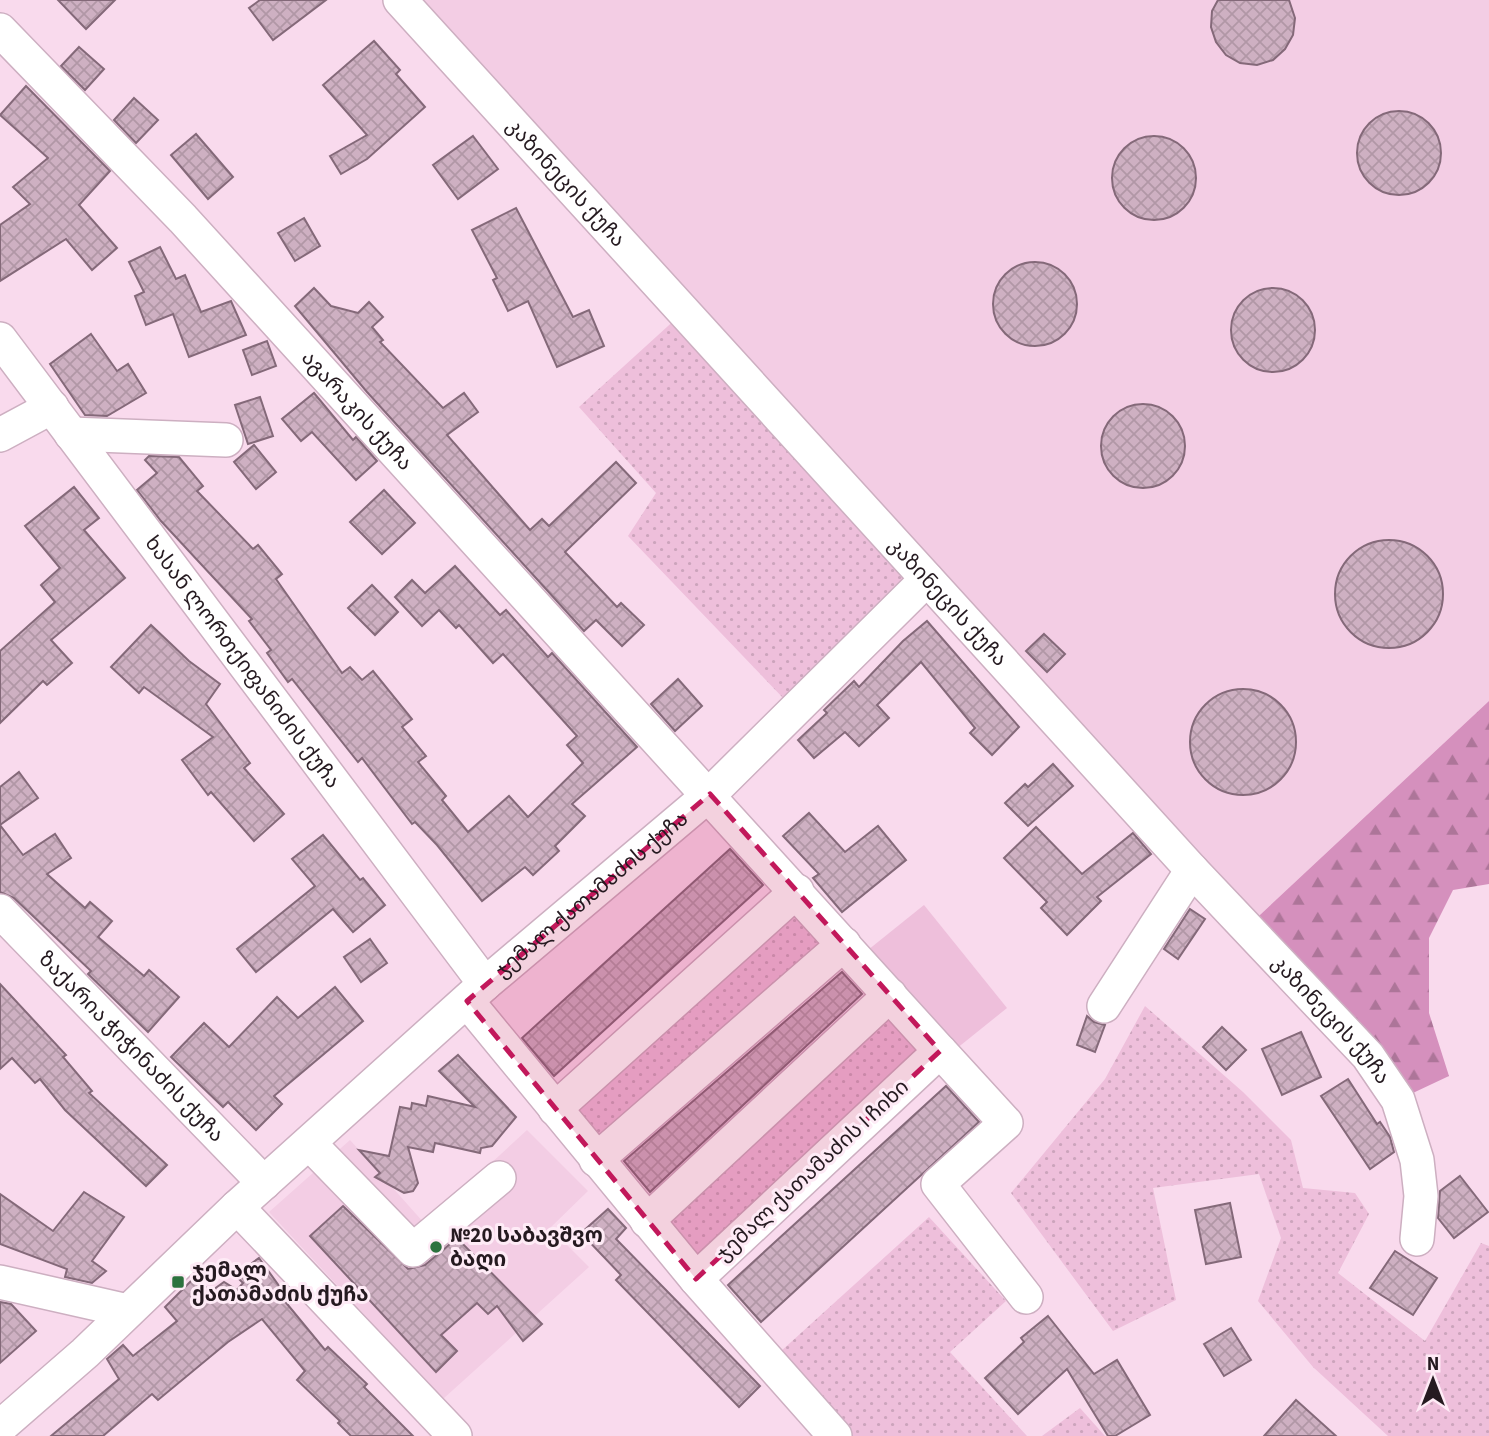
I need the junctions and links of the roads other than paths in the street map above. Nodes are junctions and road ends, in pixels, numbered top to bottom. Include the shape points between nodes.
1 (400, 0) edge
2 (0, 30) edge
3 (0, 339) edge
4 (52, 407) junction
5 (71, 434) junction
6 (0, 435) edge
7 (226, 440) dead end
8 (927, 579) junction
9 (710, 794) junction
10 (1192, 870) junction
11 (797, 891) junction
12 (0, 911) edge
13 (844, 944) junction
14 (476, 992) junction
15 (890, 995) junction
16 (1104, 1006) dead end
17 (940, 1051) junction
18 (555, 1109) junction
19 (309, 1143) junction
20 (596, 1160) junction
21 (499, 1178) dead end
22 (264, 1183) junction
23 (237, 1207) junction
24 (647, 1222) junction
25 (1417, 1239) dead end
26 (696, 1279) junction
27 (0, 1282) edge
28 (1026, 1297) dead end
29 (128, 1311) junction
30 (0, 1427) edge
31 (455, 1436) edge
32 (835, 1436) edge

1 - 8 street, კაზინეცის ქუჩა
2 - 9 street, აგარაკის ქუჩა via 183,219
3 - 4 street, ხასან ლორთქიფანიძის ქუჩა
4 - 5 street, ხასან ლორთქიფანიძის ქუჩა
4 - 6 street
5 - 7 street
5 - 14 street, ხასან ლორთქიფანიძის ქუჩა
8 - 9 street, ჯემალ ქათამაძის ქუჩა
8 - 10 street, კაზინეცის ქუჩა
9 - 11 street
9 - 14 street, ჯემალ ქათამაძის ქუჩა
10 - 16 street
10 - 25 street, კაზინეცის ქუჩა via 1368,1056 1398,1100 1418,1160
11 - 13 street
11 - 18 street
12 - 22 street, ზაქარია ჭიჭინაძის ქუჩა
13 - 15 street
13 - 20 street
14 - 18 street, ჯემალ ქათამაძის I ჩიხი
14 - 19 street, ჯემალ ქათამაძის ქუჩა
15 - 17 street
15 - 24 street
17 - 26 street, ჯემალ ქათამაძის I ჩიხი
17 - 28 street via 1006,1123 938,1184
18 - 20 street, ჯემალ ქათამაძის I ჩიხი
19 - 21 street via 413,1250
19 - 22 street, ჯემალ ქათამაძის ქუჩა
20 - 24 street, ჯემალ ქათამაძის I ჩიხი
22 - 23 street, ჯემალ ქათამაძის ქუჩა
23 - 29 street, ჯემალ ქათამაძის ქუჩა
23 - 31 street
24 - 26 street, ჯემალ ქათამაძის I ჩიხი
26 - 32 street
27 - 29 street
29 - 30 street, ჯემალ ქათამაძის ქუჩა

